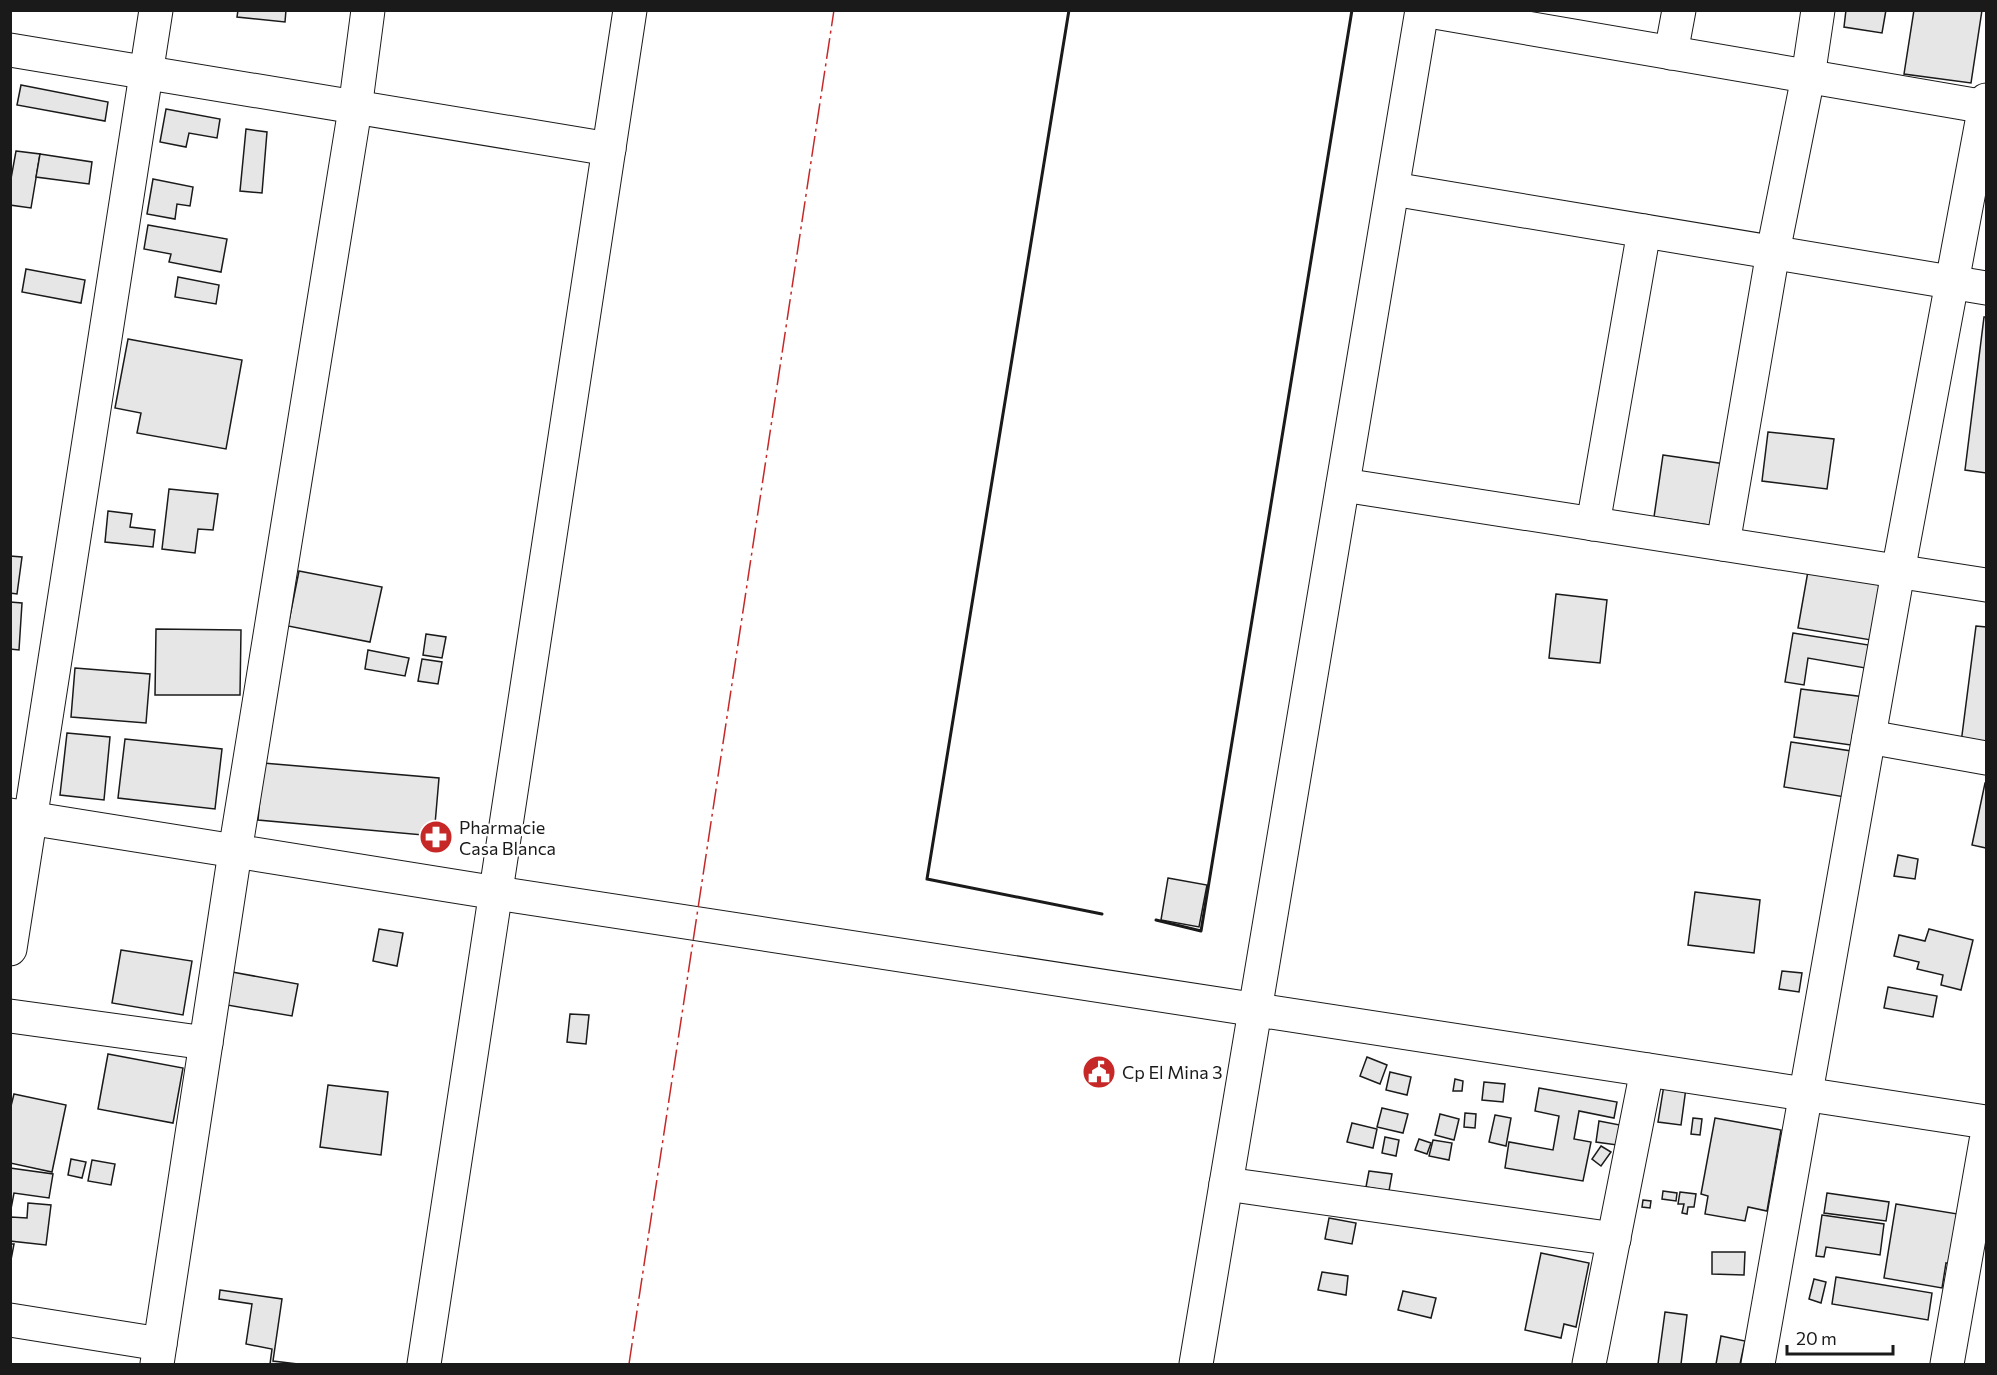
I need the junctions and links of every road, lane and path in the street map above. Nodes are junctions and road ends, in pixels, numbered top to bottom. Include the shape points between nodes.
1 (156, 10) edge
2 (368, 10) edge
3 (630, 10) edge
4 (1423, 10) edge
5 (1679, 10) edge
6 (1818, 10) edge
7 (10, 50) edge
8 (1671, 53) junction
9 (146, 73) junction
10 (1808, 76) junction
11 (1986, 105) edge
12 (355, 108) junction
13 (609, 149) junction
14 (1393, 189) junction
15 (1644, 231) junction
16 (1773, 252) junction
17 (1952, 282) junction
18 (1986, 288) edge
19 (1343, 485) junction
20 (1593, 524) junction
21 (1723, 544) junction
22 (1898, 572) junction
23 (1986, 585) edge
24 (1869, 737) junction
25 (1986, 758) edge
26 (21, 817) edge
27 (234, 852) junction
28 (497, 893) junction
29 (10, 949) edge
30 (1256, 1010) junction
31 (10, 1016) edge
32 (206, 1043) junction
33 (1647, 1070) junction
34 (1807, 1094) junction
35 (1986, 1122) edge
36 (1986, 1141) edge
37 (1226, 1184) junction
38 (1614, 1239) junction
39 (10, 1320) edge
40 (158, 1354) edge
41 (424, 1365) edge
42 (1196, 1365) edge
43 (1589, 1365) edge
44 (1758, 1365) edge
45 (1947, 1365) edge

1 - 9 street
2 - 12 street
3 - 13 street
4 - 8 street
4 - 14 street
5 - 8 street
6 - 10 street
7 - 9 street
8 - 10 street
9 - 12 street
9 - 26 street
10 - 11 street
10 - 16 street
11 - 17 street
12 - 13 street
12 - 27 street
13 - 28 street
14 - 15 street
14 - 19 street
15 - 16 street
15 - 20 street
16 - 17 street
16 - 21 street
17 - 18 street
17 - 22 street
19 - 20 street
19 - 30 street
20 - 21 street
21 - 22 street
22 - 23 street
22 - 24 street
24 - 25 street
24 - 34 street
26 - 27 street
26 - 29 street
27 - 28 street
27 - 32 street
28 - 30 street
28 - 41 street
30 - 33 street
30 - 37 street
31 - 32 street
32 - 40 street
33 - 34 street
33 - 38 street
34 - 35 street
34 - 44 street
36 - 45 street
37 - 38 street
37 - 42 street
38 - 43 street
39 - 40 street

